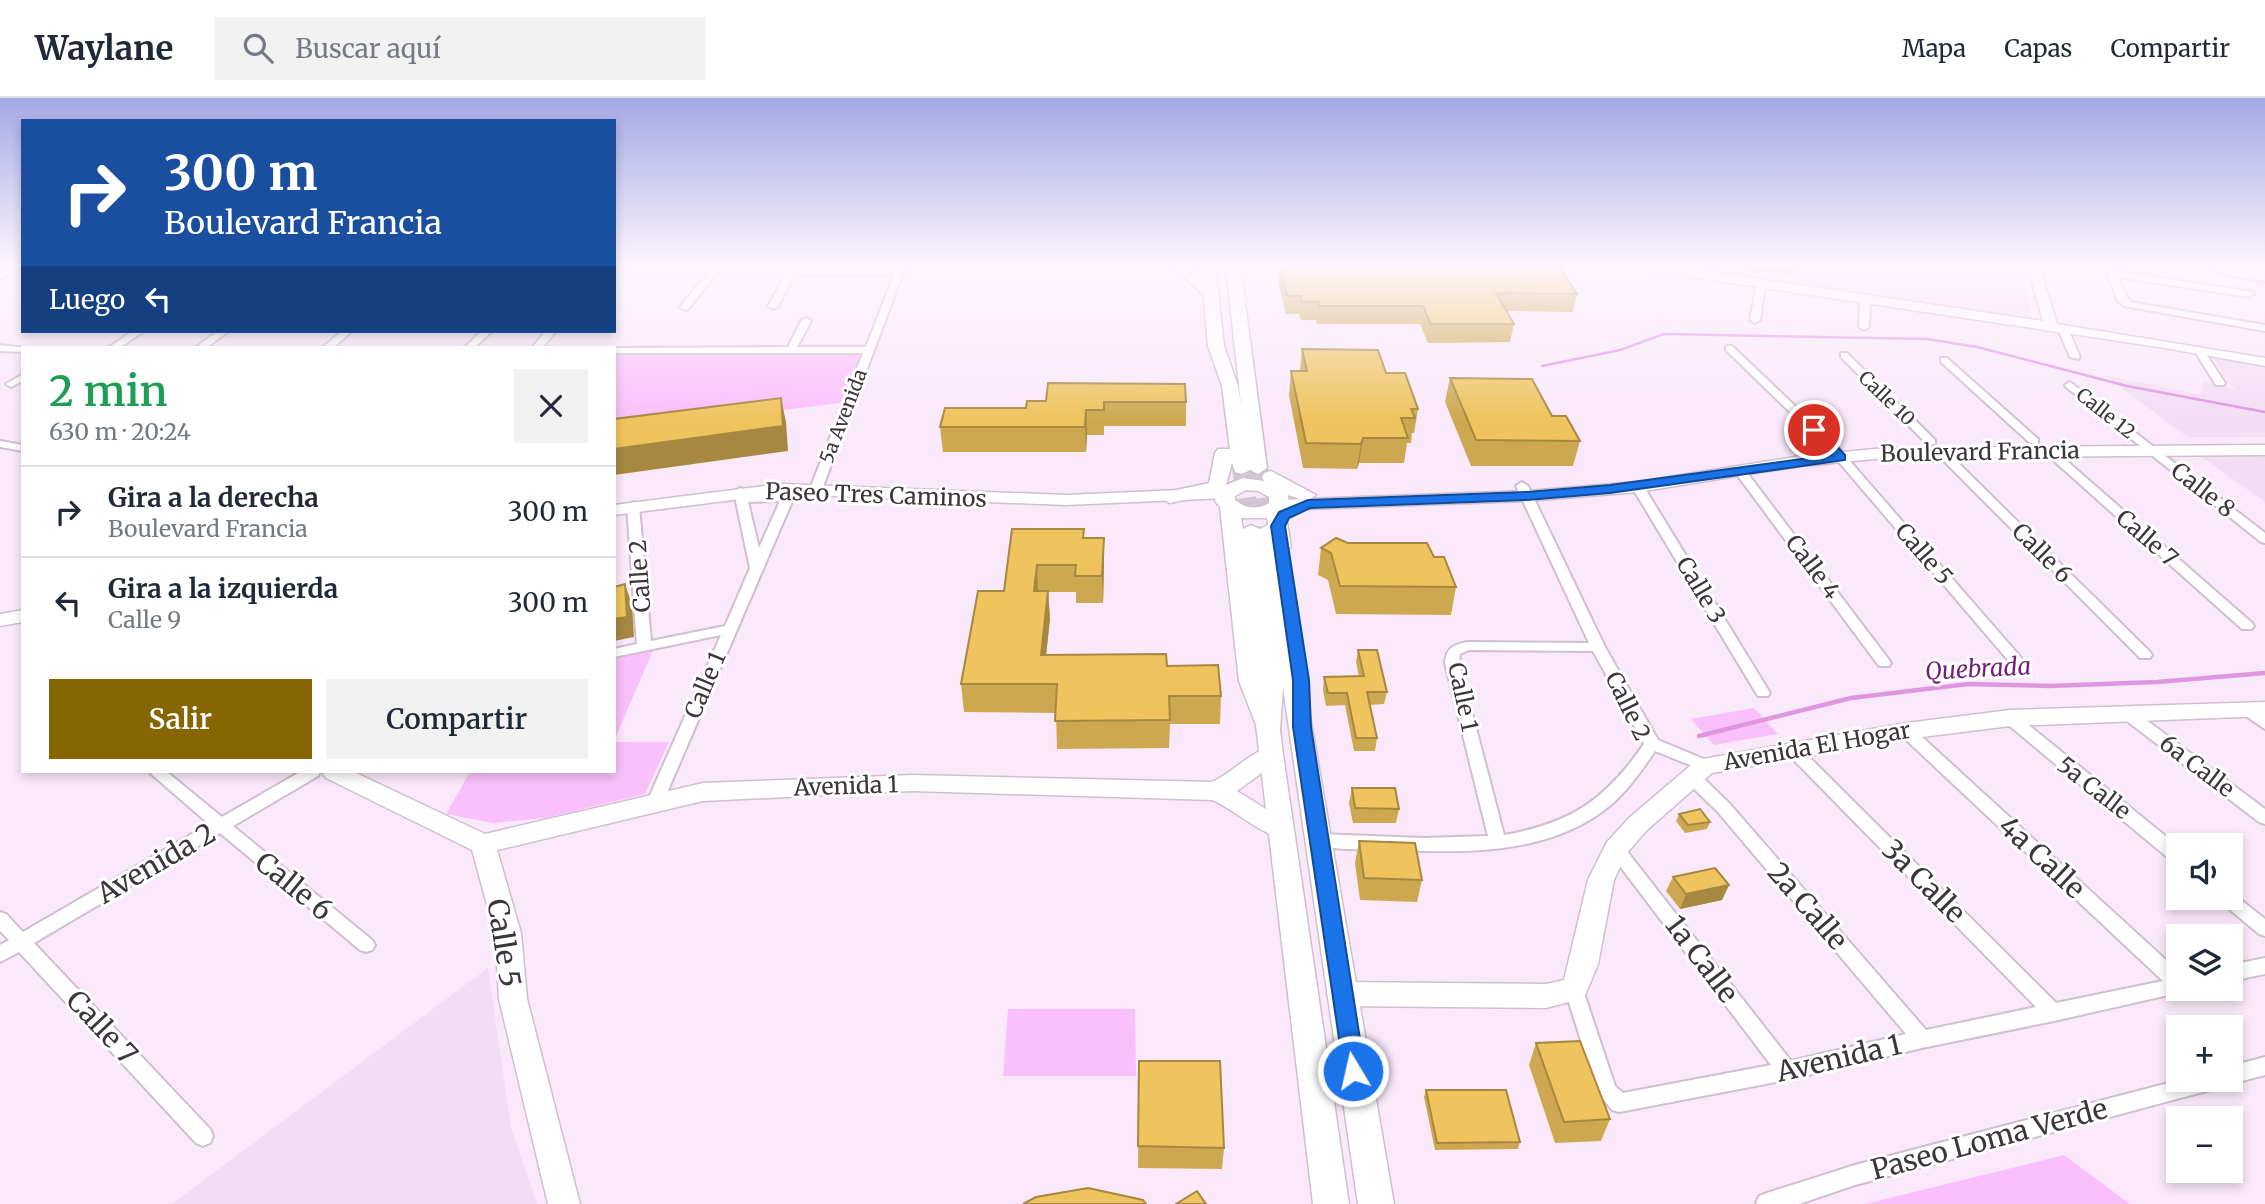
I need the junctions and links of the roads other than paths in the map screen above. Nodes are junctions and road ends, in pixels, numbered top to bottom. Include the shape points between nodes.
1 (882, 317) edge
2 (1213, 317) edge
3 (1240, 317) edge
4 (1756, 317) edge
5 (1864, 317) edge
6 (1985, 317) edge
7 (2056, 317) edge
8 (2200, 317) edge
9 (1755, 320) dead end
10 (806, 321) dead end
11 (2060, 325) junction
12 (1864, 327) dead end
13 (2265, 328) edge
14 (136, 333) edge
15 (221, 333) edge
16 (345, 333) edge
17 (485, 333) edge
18 (116, 346) edge
19 (203, 346) edge
20 (329, 346) edge
21 (471, 346) edge
22 (0, 348) edge
23 (1729, 348) dead end
24 (21, 349) edge
25 (616, 350) edge
26 (791, 350) junction
27 (869, 350) junction
28 (2199, 350) junction
29 (1844, 355) dead end
30 (2075, 357) dead end
31 (1944, 360) dead end
32 (2265, 362) edge
33 (1226, 374) junction
34 (21, 378) edge
35 (2220, 383) dead end
36 (11, 384) dead end
37 (2070, 385) dead end
38 (2265, 442) edge
39 (0, 444) edge
40 (2041, 445) junction
41 (2147, 445) junction
42 (1936, 446) junction
43 (21, 448) edge
44 (2265, 450) edge
45 (1836, 452) junction
46 (1224, 453) junction
47 (1741, 472) junction
48 (1638, 487) junction
49 (816, 489) junction
50 (1524, 491) junction
51 (789, 493) junction
52 (740, 495) junction
53 (1172, 499) junction
54 (1307, 499) junction
55 (1255, 501) junction
56 (633, 506) junction
57 (616, 510) edge
58 (2265, 539) edge
59 (757, 568) junction
60 (21, 616) edge
61 (0, 620) edge
62 (2247, 626) dead end
63 (729, 629) junction
64 (644, 646) junction
65 (1598, 646) junction
66 (616, 653) edge
67 (2145, 655) dead end
68 (1884, 663) dead end
69 (2018, 663) dead end
70 (1763, 693) dead end
71 (2255, 709) edge
72 (2128, 714) junction
73 (2010, 718) junction
74 (2265, 724) edge
75 (1906, 731) junction
76 (1269, 742) junction
77 (1652, 744) junction
78 (1793, 750) junction
79 (1698, 771) junction
80 (158, 773) edge
81 (310, 773) edge
82 (336, 773) edge
83 (1214, 791) junction
84 (655, 802) junction
85 (2265, 818) edge
86 (220, 826) junction
87 (1282, 831) junction
88 (1318, 840) junction
89 (1498, 842) junction
90 (483, 844) junction
91 (2166, 846) edge
92 (1616, 849) junction
93 (2242, 910) edge
94 (0, 919) edge
95 (2265, 929) edge
96 (22, 942) junction
97 (366, 945) dead end
98 (0, 954) edge
99 (2265, 966) edge
100 (2243, 971) edge
101 (2166, 972) edge
102 (2166, 987) edge
103 (1574, 990) junction
104 (1341, 994) junction
105 (2054, 1013) junction
106 (1922, 1039) junction
107 (2265, 1066) edge
108 (1787, 1071) junction
109 (2243, 1072) edge
110 (2169, 1092) edge
111 (203, 1136) dead end
112 (564, 1204) edge
113 (1331, 1204) edge
114 (1376, 1204) edge
115 (1766, 1204) edge

1 - 27 street, 5a Avenida
2 - 33 main road
3 - 55 main road via 1248,374 1256,384
4 - 9 street
5 - 12 street
6 - 11 street
7 - 11 street
8 - 13 street
10 - 26 street
11 - 28 street
11 - 30 street
14 - 18 street
15 - 19 street
16 - 20 street
17 - 21 street
22 - 24 street
23 - 45 street, Calle 5
25 - 26 street
26 - 27 street
27 - 49 street, 5a Avenida
28 - 32 street
28 - 35 street
29 - 42 street, Calle 10
31 - 40 street, Calle 7
33 - 46 main road via 1218,384
33 - 55 main road
34 - 36 street
37 - 41 street, Calle 12
38 - 41 street, Boulevard Francia
39 - 43 street
40 - 41 street, Boulevard Francia
40 - 42 street, Boulevard Francia
40 - 62 street, Calle 7
41 - 44 street, Boulevard Francia
41 - 58 street, Calle 8
42 - 45 street, Boulevard Francia
42 - 67 street, Calle 6
45 - 47 street, Boulevard Francia
45 - 50 street, Boulevard Francia
45 - 69 street, Calle 5
46 - 53 main road via 1216,486
46 - 55 main road
47 - 48 street, Boulevard Francia
47 - 68 street, Calle 4
48 - 50 street, Boulevard Francia
48 - 70 street, Calle 3
49 - 51 street, Paseo Tres Caminos
49 - 53 street, Paseo Tres Caminos via 985,499
50 - 54 street, Boulevard Francia
50 - 65 street, Calle 2
51 - 52 street, Paseo Tres Caminos
51 - 59 street, Calle 1
52 - 56 street, Paseo Tres Caminos
52 - 59 street
53 - 55 street, Paseo Tres Caminos
53 - 55 main road via 1218,508
54 - 55 main road via 1288,511
54 - 55 main road via 1286,488
55 - 76 main road via 1272,680
55 - 88 main road via 1302,727
56 - 57 street, Paseo Tres Caminos
56 - 64 street, Calle 2
59 - 63 street, Calle 1
60 - 61 street
63 - 64 street
63 - 84 street, Calle 1
64 - 66 street
65 - 77 street, Calle 2
65 - 89 street, Calle 1 via 1467,646 1453,652 1452,663
71 - 72 street, Avenida El Hogar
71 - 74 street
72 - 73 street, Avenida El Hogar
72 - 85 street, 6a Calle
73 - 75 street, Avenida El Hogar
73 - 91 street, 5a Calle
75 - 78 street, Avenida El Hogar
75 - 101 street, 4a Calle
76 - 83 street, Avenida 1 via 1246,775
76 - 87 main road
77 - 79 street
77 - 89 street, Calle 2 via 1618,789 1594,810 1559,828
78 - 79 street, Avenida El Hogar
78 - 105 street, 3a Calle
79 - 92 street
79 - 106 street, 2a Calle via 1723,807
80 - 86 street, Calle 6
81 - 86 street, Avenida 2
82 - 90 street
83 - 84 street, Avenida 1 via 912,783 703,792
83 - 87 street, Avenida 1 via 1262,815
84 - 90 street, Avenida 1
86 - 96 street, Avenida 2
86 - 97 street, Calle 6
87 - 113 main road
88 - 89 street, Calle 2
88 - 104 main road
90 - 112 street, Calle 5 via 509,933 513,999
92 - 103 street via 1601,880 1584,964
92 - 108 street, 1a Calle
93 - 95 street
94 - 96 street, Calle 7
96 - 98 street, Avenida 2
96 - 111 street, Calle 7
99 - 100 street
102 - 105 street, Avenida 1
103 - 104 street via 1546,996
103 - 108 street, Avenida 1 via 1607,1091 1619,1103
104 - 114 main road
105 - 106 street, Avenida 1
106 - 108 street, Avenida 1
107 - 109 street
110 - 115 street, Paseo Loma Verde via 1855,1175

